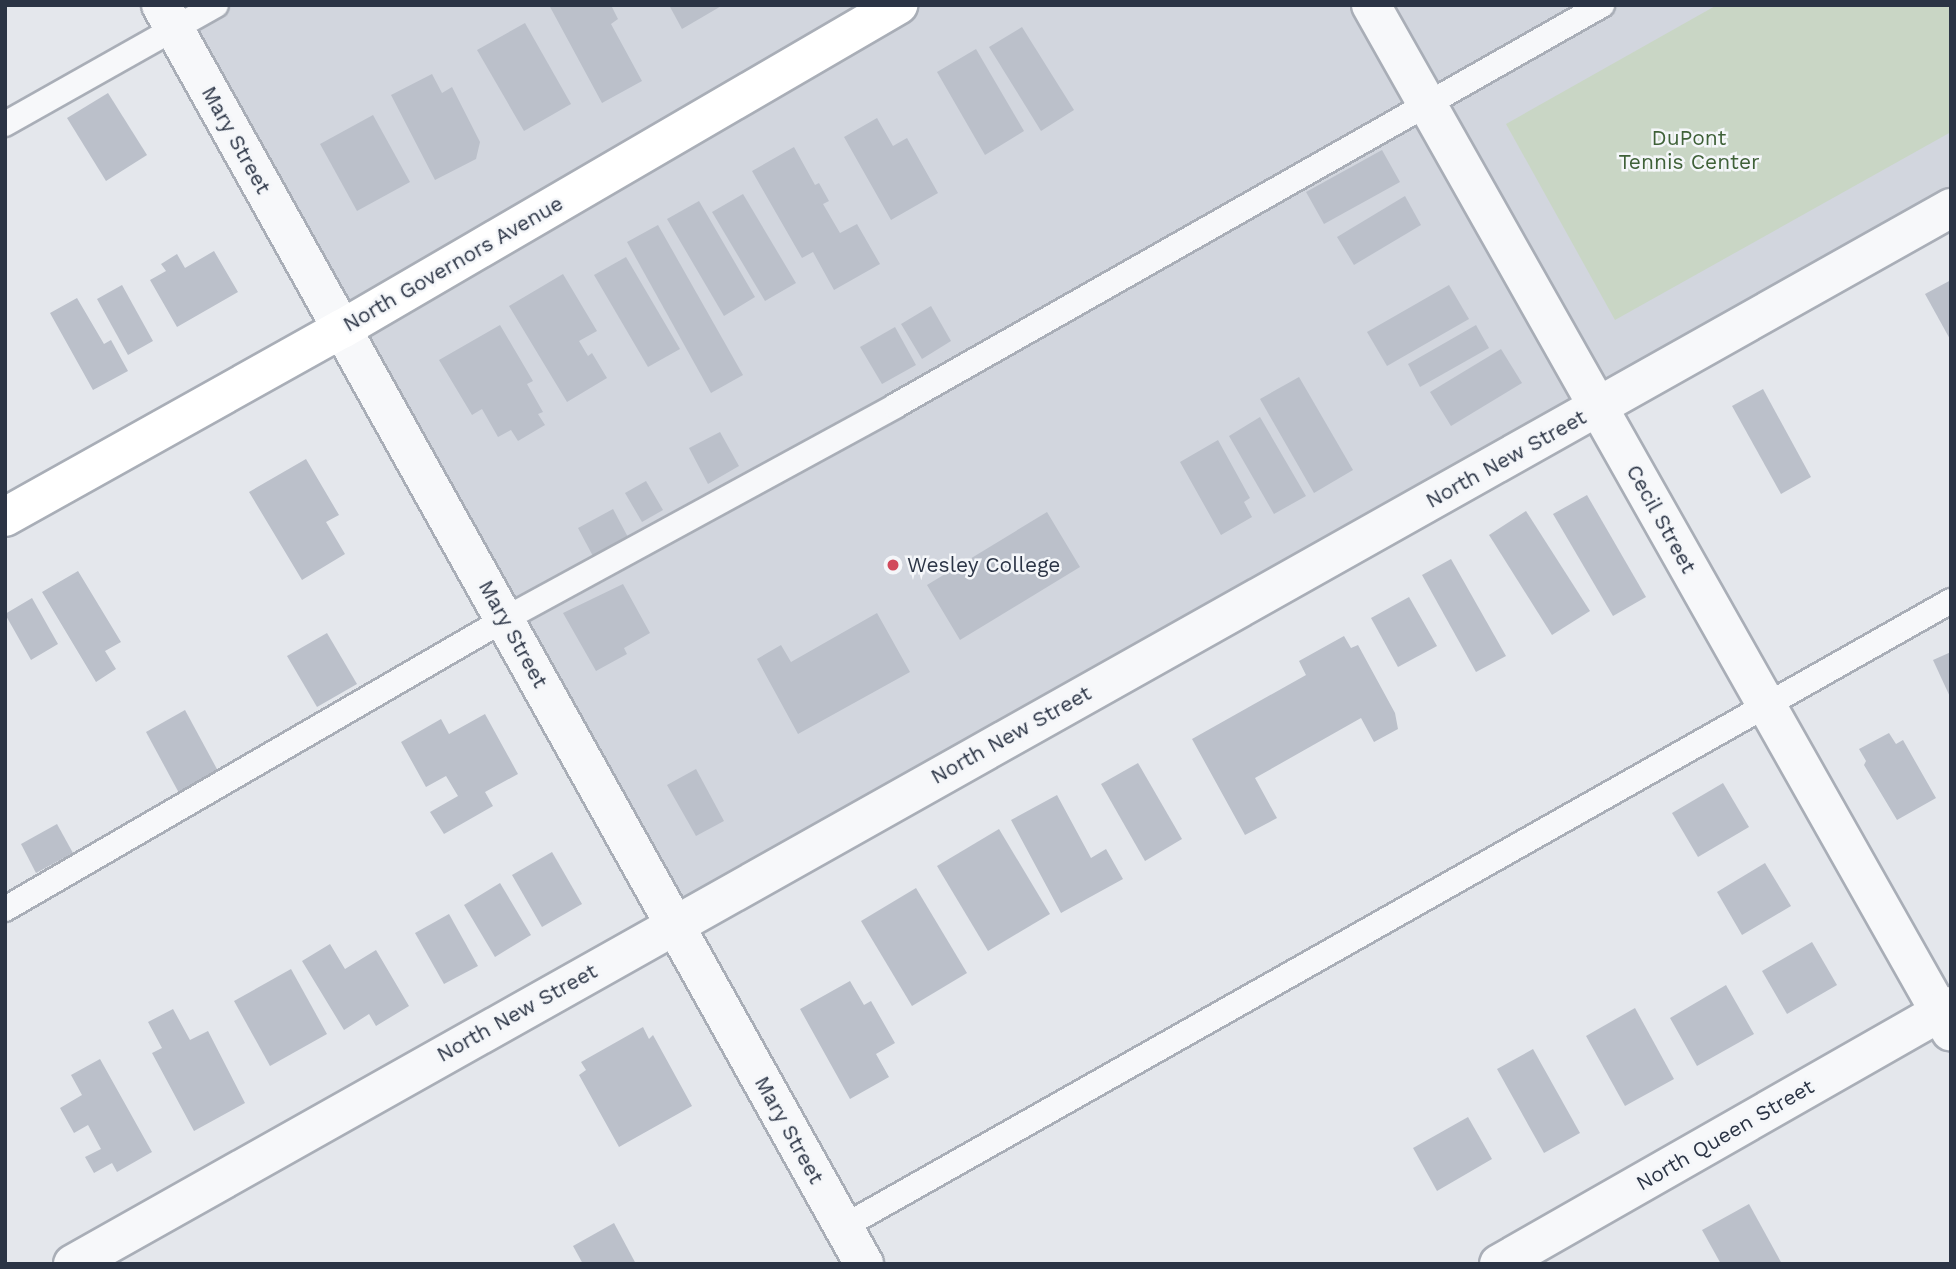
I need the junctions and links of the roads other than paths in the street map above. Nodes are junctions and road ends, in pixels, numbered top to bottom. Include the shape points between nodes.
1 (216, 5) edge
2 (898, 5) edge
3 (1371, 5) edge
4 (1602, 5) edge
5 (168, 17) edge
6 (1427, 103) junction
7 (5, 124) edge
8 (1951, 208) edge
9 (342, 329) junction
10 (1598, 407) junction
11 (5, 517) edge
12 (1951, 601) edge
13 (505, 619) junction
14 (1766, 705) junction
15 (5, 909) edge
16 (674, 923) junction
17 (1947, 1016) edge
18 (843, 1227) junction
19 (73, 1264) edge
20 (864, 1264) edge
21 (1499, 1264) edge

1 - 5 lane
2 - 9 main road, North Governors Avenue
3 - 6 street, Cecil Street
4 - 6 lane
5 - 7 lane
5 - 9 street, Mary Street
6 - 10 street, Cecil Street
6 - 13 lane via 895,406
8 - 10 street, North New Street
9 - 11 main road, North Governors Avenue
9 - 13 street, Mary Street
10 - 14 street, Cecil Street
10 - 16 street, North New Street
12 - 14 lane
13 - 15 lane
13 - 16 street, Mary Street
14 - 17 street, Cecil Street
14 - 18 lane
16 - 18 street, Mary Street
16 - 19 street, North New Street
17 - 21 street, North Queen Street
18 - 20 street, Mary Street

